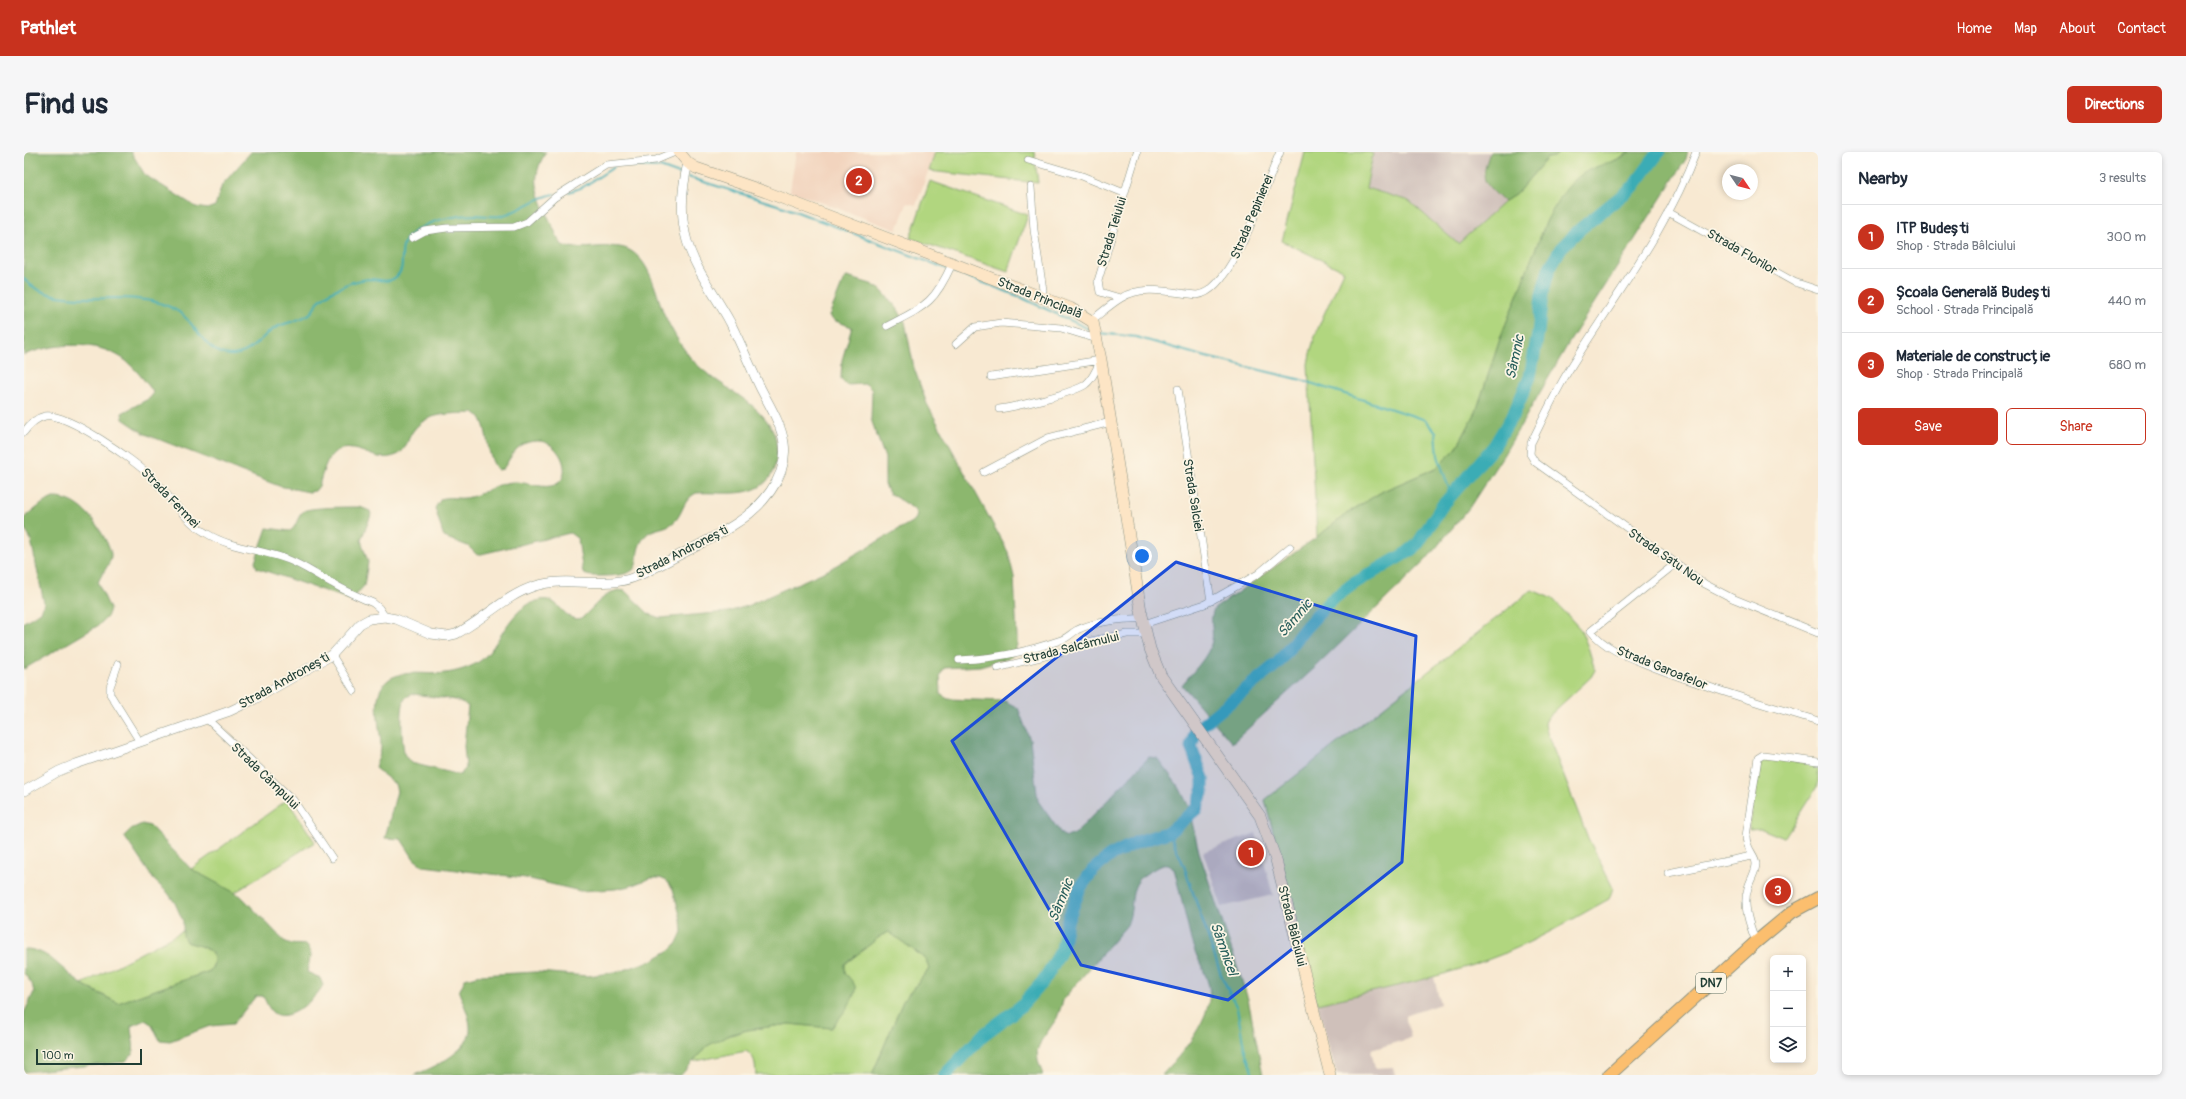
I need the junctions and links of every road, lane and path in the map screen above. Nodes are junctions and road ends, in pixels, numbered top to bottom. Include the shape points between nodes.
1 (675, 152) edge
2 (679, 152) edge
3 (1137, 152) edge
4 (1280, 152) edge
5 (1696, 152) edge
6 (1028, 160) dead end
7 (686, 170) junction
8 (1032, 187) dead end
9 (1124, 193) junction
10 (1668, 212) junction
11 (412, 238) dead end
12 (950, 268) junction
13 (1818, 290) edge
14 (1042, 294) junction
15 (1120, 298) junction
16 (1093, 322) junction
17 (887, 326) dead end
18 (1097, 338) junction
19 (956, 344) dead end
20 (1101, 360) junction
21 (991, 377) dead end
22 (1178, 389) dead end
23 (999, 409) dead end
24 (1111, 422) junction
25 (24, 432) edge
26 (984, 472) dead end
27 (1290, 547) dead end
28 (1675, 564) junction
29 (1211, 601) junction
30 (385, 617) junction
31 (1144, 626) junction
32 (1818, 634) edge
33 (332, 655) junction
34 (959, 660) dead end
35 (118, 664) dead end
36 (997, 668) dead end
37 (354, 691) dead end
38 (1186, 712) joint
39 (207, 719) junction
40 (1818, 721) edge
41 (140, 742) junction
42 (1818, 762) edge
43 (24, 791) edge
44 (1752, 856) junction
45 (332, 858) dead end
46 (1668, 873) dead end
47 (1818, 898) edge
48 (1756, 942) junction
49 (1330, 1075) edge
50 (1610, 1075) edge

1 - 11 street via 656,160 606,165 568,188 527,222 514,227 425,230
2 - 7 main road, Strada Principală
3 - 9 street, Strada Teiului
4 - 15 street, Strada Pepinierei via 1238,252 1214,287 1203,294 1149,290
5 - 10 street
6 - 9 street via 1082,176
7 - 12 main road, Strada Principală via 696,168 766,192
7 - 30 street, Strada Andronești via 684,224 690,252 730,322 782,437 784,459 772,488 756,508 733,526 644,573 622,581 556,582 533,587 464,629 447,636 431,634
8 - 14 street via 1034,230
9 - 15 street, Strada Teiului via 1097,285 1100,292
10 - 13 street, Strada Florilor via 1794,282
10 - 28 street, Strada Satu Nou via 1631,278 1565,376 1531,443 1530,454 1539,466
12 - 14 main road, Strada Principală
12 - 17 street via 942,286 929,302
14 - 16 main road, Strada Principală
15 - 16 street, Strada Pepinierei
16 - 18 main road, Strada Principală
18 - 19 street via 1061,328 1001,323 975,327
18 - 20 main road, Strada Principală
20 - 21 street
20 - 23 street via 1090,380 1078,389
20 - 24 main road, Strada Principală
22 - 29 street, Strada Salciei
24 - 26 street via 1048,438
24 - 31 main road, Strada Principală
25 - 30 street, Strada Fermei via 33,422 45,416 53,416 72,424 110,445 140,466 181,512 204,533 229,544 290,561 373,603
27 - 29 street via 1258,574
28 - 32 street, Strada Satu Nou via 1723,594
28 - 40 street, Strada Garoafelor via 1591,631 1596,637 1620,653 1674,675
29 - 31 street
30 - 33 street, Strada Andronești via 369,619 360,624
31 - 34 street via 1135,619 1092,625 1061,640 1006,655 979,660
31 - 36 street, Strada Salcâmului via 1127,634 1091,641 1057,653
31 - 38 main road, Strada Principală via 1161,676
33 - 37 street
33 - 39 street, Strada Andronești via 255,699
35 - 41 street via 110,694
38 - 49 main road, Strada Bâlciului via 1260,816 1272,845
39 - 41 street, Strada Andronești
39 - 45 street, Strada Câmpului via 293,800
41 - 43 street, Strada Andronești via 59,771
42 - 44 street via 1764,756 1758,758 1746,836 1747,847
44 - 46 street
44 - 48 street via 1756,866 1748,888 1746,905
47 - 48 highway, DN7 via 1792,912
48 - 50 highway, DN7

